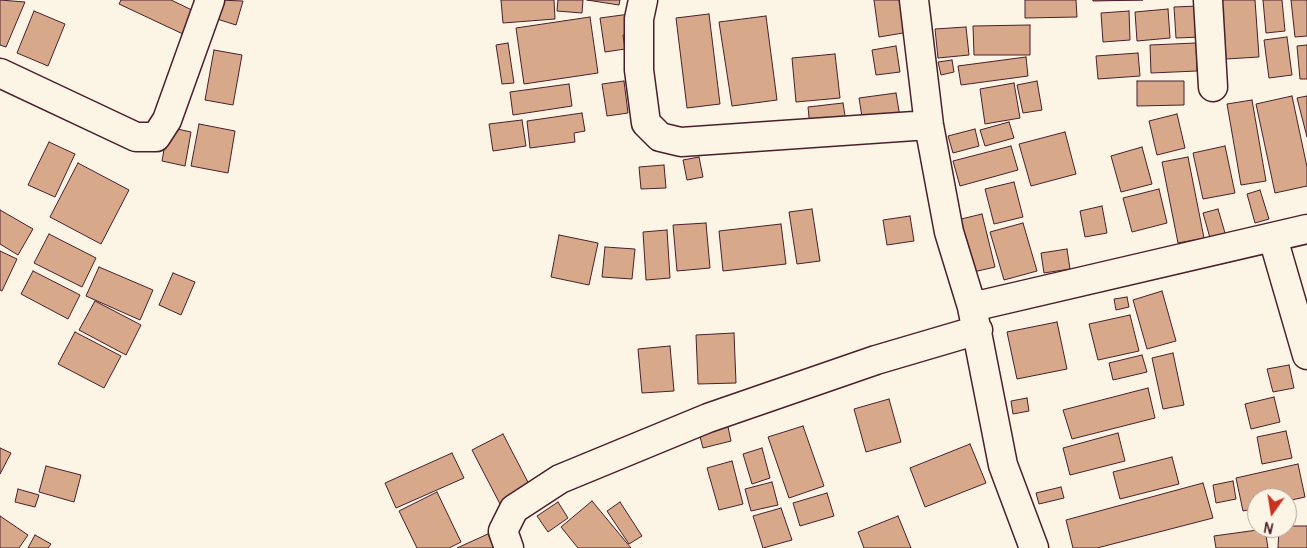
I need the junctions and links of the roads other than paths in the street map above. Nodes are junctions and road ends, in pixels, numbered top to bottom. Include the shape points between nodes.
1 (210, 0) edge
2 (643, 0) edge
3 (914, 0) edge
4 (1208, 0) edge
5 (0, 73) edge
6 (1213, 87) dead end
7 (929, 125) junction
8 (1307, 229) edge
9 (1273, 238) junction
10 (975, 319) junction
11 (1307, 355) edge
12 (508, 548) edge
13 (1034, 548) edge

1 - 5 street via 167,120 156,137 136,137
2 - 7 street via 639,19 640,70 646,123 660,138 681,142
3 - 7 street
4 - 6 street
7 - 10 street via 949,232
8 - 9 street
9 - 10 street
9 - 11 street
10 - 12 street via 876,360 708,418 560,479 514,508 503,531
10 - 13 street via 1003,465

